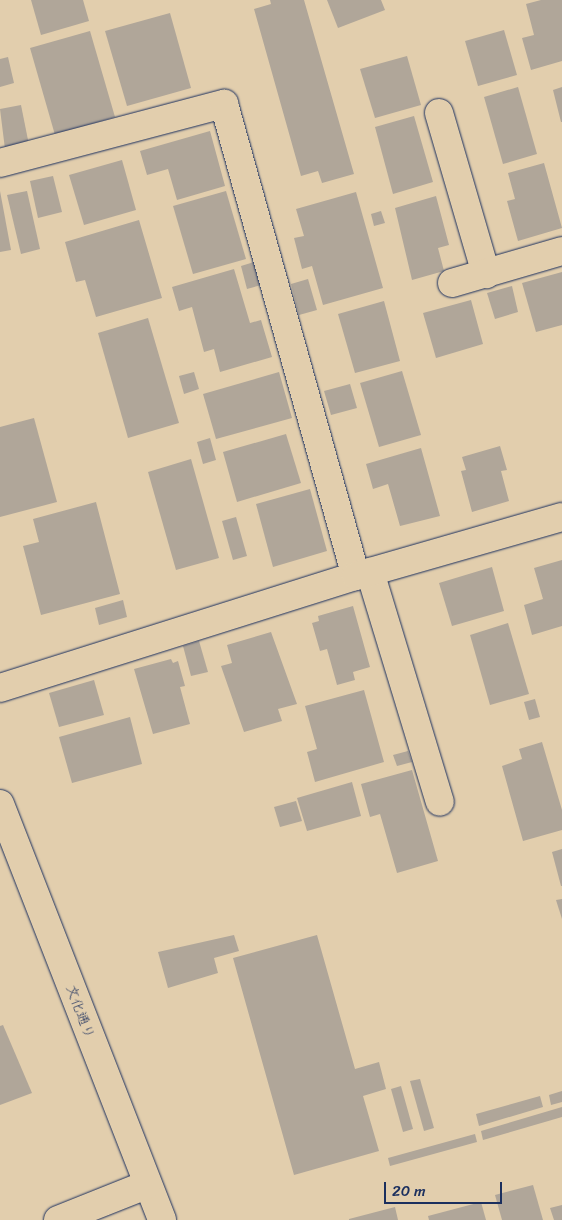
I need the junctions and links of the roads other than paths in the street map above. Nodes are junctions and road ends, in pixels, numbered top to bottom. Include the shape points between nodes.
1 (439, 113) dead end
2 (0, 163) edge
3 (562, 251) edge
4 (486, 274) junction
5 (452, 283) dead end
6 (562, 517) edge
7 (363, 574) junction
8 (0, 688) edge
9 (440, 802) dead end
10 (0, 804) edge
11 (146, 1185) junction
12 (58, 1220) edge
13 (162, 1220) edge

1 - 4 street
2 - 7 street via 224,104
3 - 4 street
4 - 5 street
6 - 7 street
7 - 8 street
7 - 9 street
10 - 11 street, 文化通り
11 - 12 street
11 - 13 street, 文化通り

